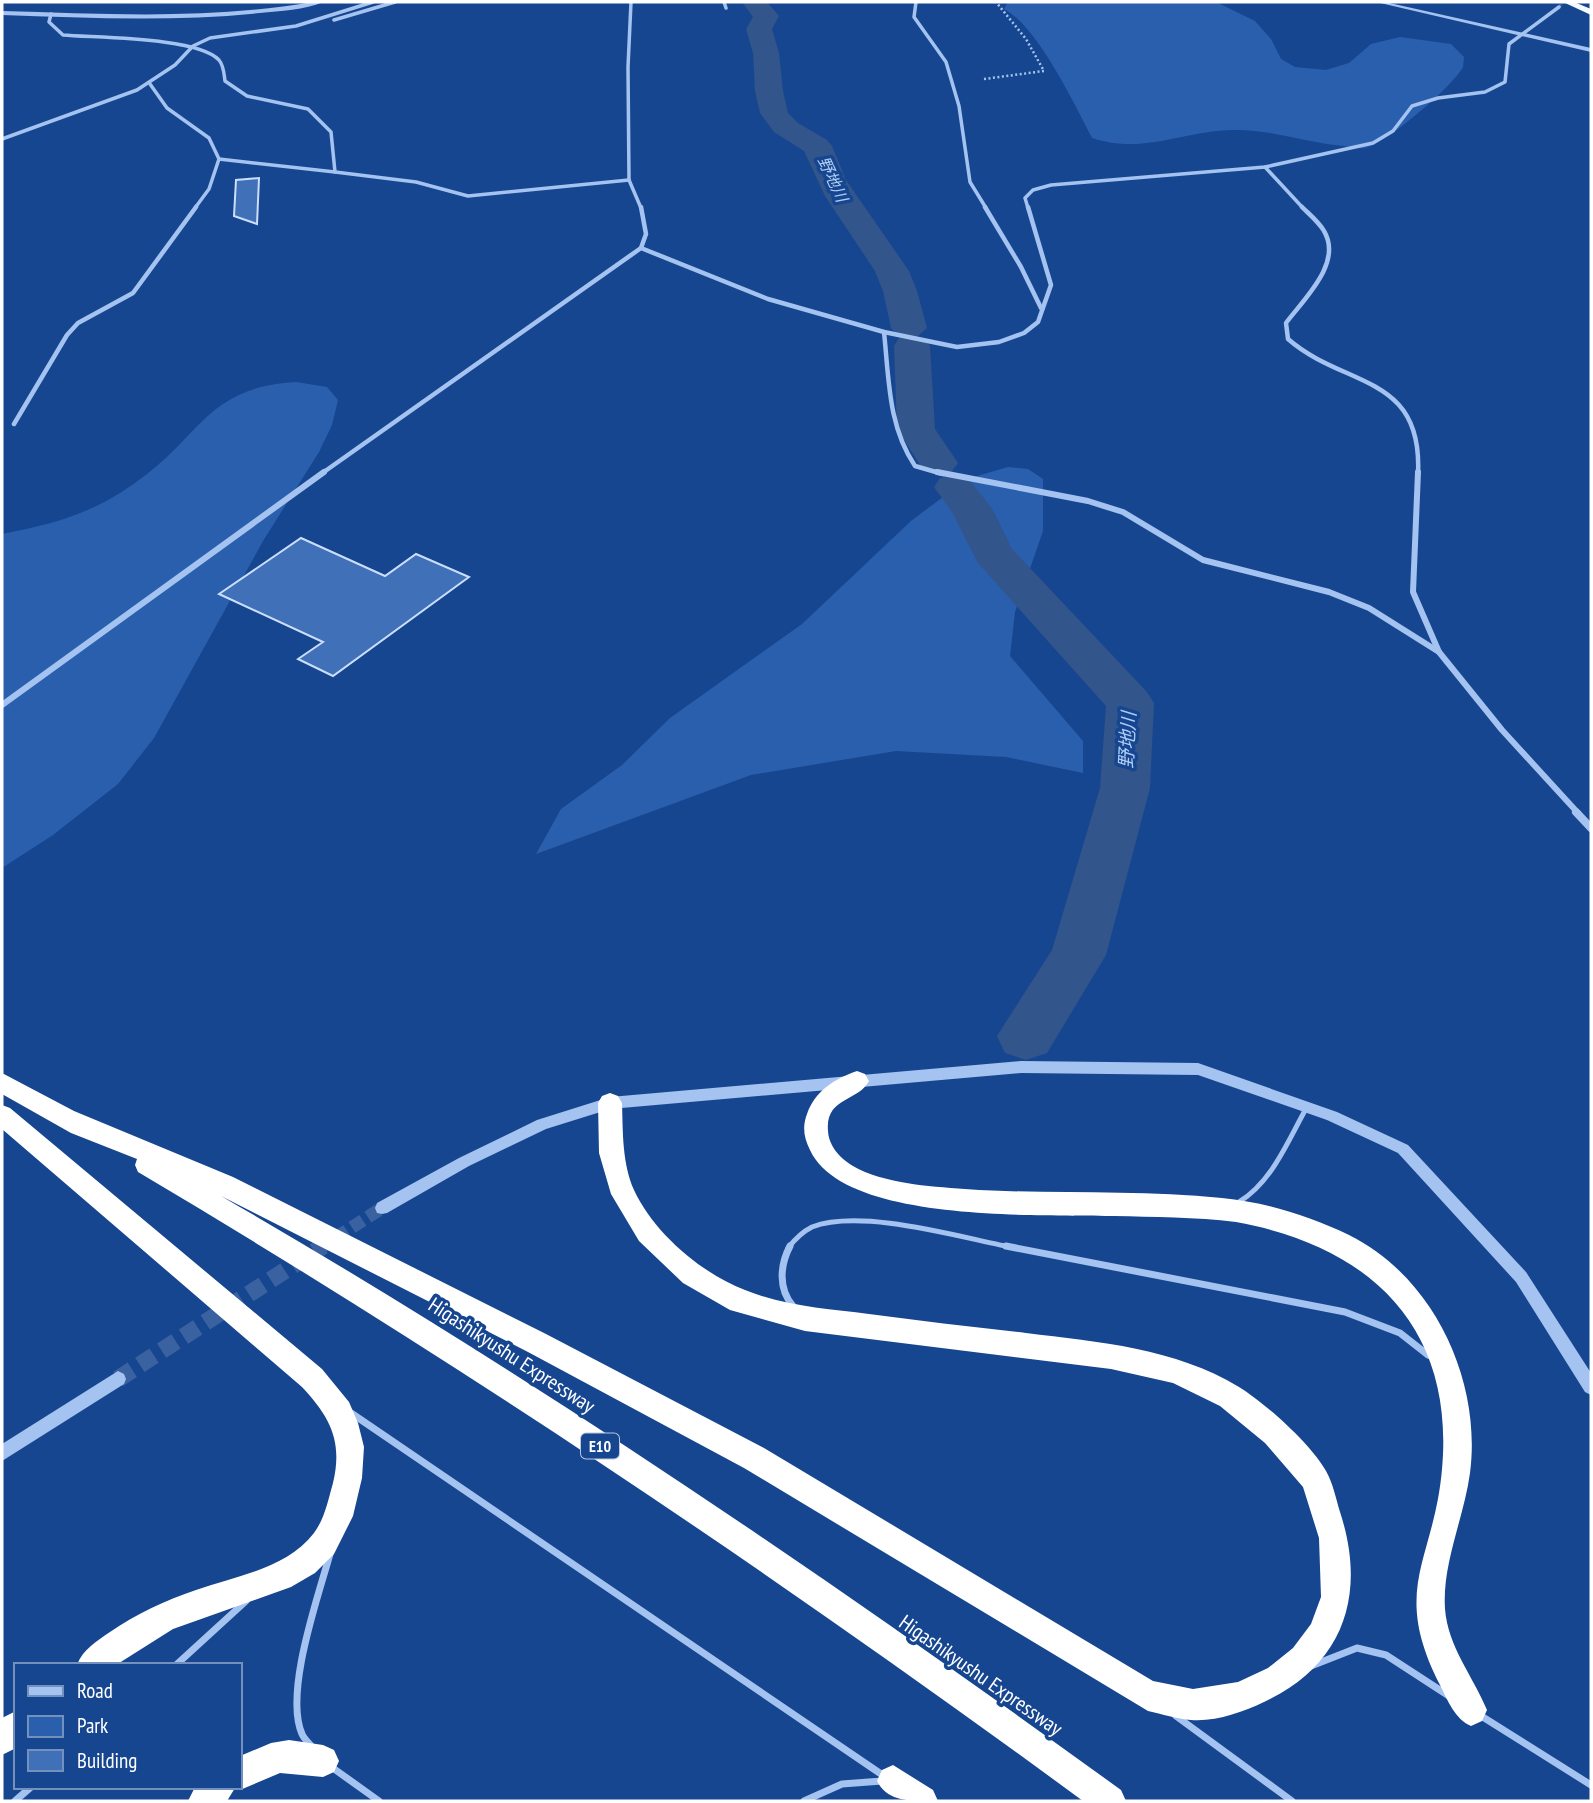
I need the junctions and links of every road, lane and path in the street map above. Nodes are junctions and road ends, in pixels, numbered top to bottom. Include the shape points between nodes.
1 (320, 2) edge
2 (373, 2) edge
3 (395, 2) edge
4 (631, 2) edge
5 (724, 2) edge
6 (916, 2) edge
7 (996, 2) edge
8 (1379, 2) edge
9 (1563, 5) edge
10 (726, 8) dead end
11 (52, 10) junction
12 (1591, 12) edge
13 (2, 13) edge
14 (313, 22) junction
15 (1522, 35) junction
16 (193, 46) junction
17 (1591, 50) edge
18 (984, 79) dead end
19 (150, 84) junction
20 (2, 139) edge
21 (219, 159) junction
22 (1265, 167) junction
23 (335, 172) junction
24 (629, 180) junction
25 (641, 248) junction
26 (1041, 307) junction
27 (884, 332) junction
28 (14, 424) dead end
29 (1439, 652) junction
30 (2, 705) edge
31 (1588, 818) edge
32 (1591, 828) edge
33 (857, 1081) junction
34 (2, 1083) edge
35 (610, 1103) junction
36 (1307, 1107) junction
37 (2, 1115) edge
38 (69, 1120) junction
39 (382, 1208) tunnel mouth
40 (1223, 1209) junction
41 (805, 1319) junction
42 (118, 1379) tunnel mouth
43 (1591, 1387) edge
44 (1454, 1397) junction
45 (334, 1401) junction
46 (2, 1453) edge
47 (338, 1520) junction
48 (264, 1584) junction
49 (94, 1663) edge
50 (178, 1663) edge
51 (1279, 1679) junction
52 (1148, 1695) junction
53 (1471, 1710) junction
54 (323, 1761) junction
55 (242, 1773) edge
56 (893, 1782) junction
57 (1591, 1785) edge
58 (29, 1789) edge
59 (217, 1789) edge
60 (15, 1801) edge
61 (204, 1801) edge
62 (379, 1801) edge
63 (804, 1801) edge
64 (922, 1801) edge
65 (1110, 1801) edge
66 (1292, 1801) edge

1 - 11 street via 185,15
2 - 14 street
3 - 14 street via 332,21
4 - 24 street
5 - 10 street
6 - 26 street via 914,17 937,45 950,73 970,181
7 - 18 path via 1044,71
8 - 15 street
9 - 12 highway
9 - 15 street
11 - 13 street
11 - 16 street via 49,22 63,35
14 - 16 street via 210,38
15 - 17 street
15 - 22 street via 1509,44 1505,82 1485,92 1412,106 1393,131 1373,143
16 - 19 street
16 - 23 street via 222,64 225,81 247,96 308,109 331,132
19 - 20 street
19 - 21 street via 167,108 209,138
21 - 23 street
21 - 28 street via 209,190 132,293 78,323 67,335
22 - 26 street via 1033,190 1026,198 1051,285
22 - 29 street via 1324,231 1331,249 1327,266 1286,323 1288,340 1305,354 1358,376 1390,397 1412,421 1419,455 1413,592
23 - 24 street via 416,182 468,196
24 - 25 street via 646,234
25 - 27 street via 768,299
25 - 30 street
26 - 27 street via 1038,322 999,342 957,346
27 - 29 street via 892,414 901,444 915,466 1123,512 1203,560 1329,592 1369,608
29 - 31 street via 1502,730
31 - 32 street
33 - 35 street
33 - 36 street via 1021,1068 1198,1069
33 - 40 highway via 834,1091 820,1108 816,1127 818,1147 855,1179 935,1197
34 - 38 highway, Higashikyushu Expressway / E10
35 - 39 street via 542,1124
35 - 41 highway via 611,1153 623,1194 648,1233 692,1275 739,1301
36 - 40 lane via 1261,1185 1248,1198
36 - 43 street via 1403,1149 1521,1277
37 - 45 highway
38 - 52 highway via 224,1185 742,1452
38 - 65 highway, Higashikyushu Expressway / E10 via 388,1308 588,1437
40 - 44 highway via 1309,1231 1353,1250 1392,1280 1424,1316 1442,1354
41 - 44 lane via 788,1301 781,1282 783,1261 793,1243 807,1229 832,1221 895,1225 1345,1312 1384,1324 1411,1339 1434,1360
41 - 51 highway via 1111,1356 1177,1371 1230,1397 1275,1433 1315,1479 1334,1538 1336,1597 1323,1633 1304,1659
42 - 46 street
44 - 53 highway via 1459,1444 1451,1506 1434,1556 1430,1608 1437,1645
45 - 47 highway via 348,1426 351,1452
45 - 56 lane
47 - 48 highway via 321,1549 299,1568
47 - 54 lane via 299,1676 297,1705 302,1734
48 - 49 highway via 163,1618
48 - 50 lane
51 - 52 highway via 1240,1696 1193,1704
51 - 53 lane via 1357,1648 1386,1655
52 - 66 lane
53 - 57 lane
54 - 55 highway via 291,1754
54 - 62 lane
56 - 63 lane via 852,1780
56 - 64 highway
58 - 60 lane
59 - 61 highway

